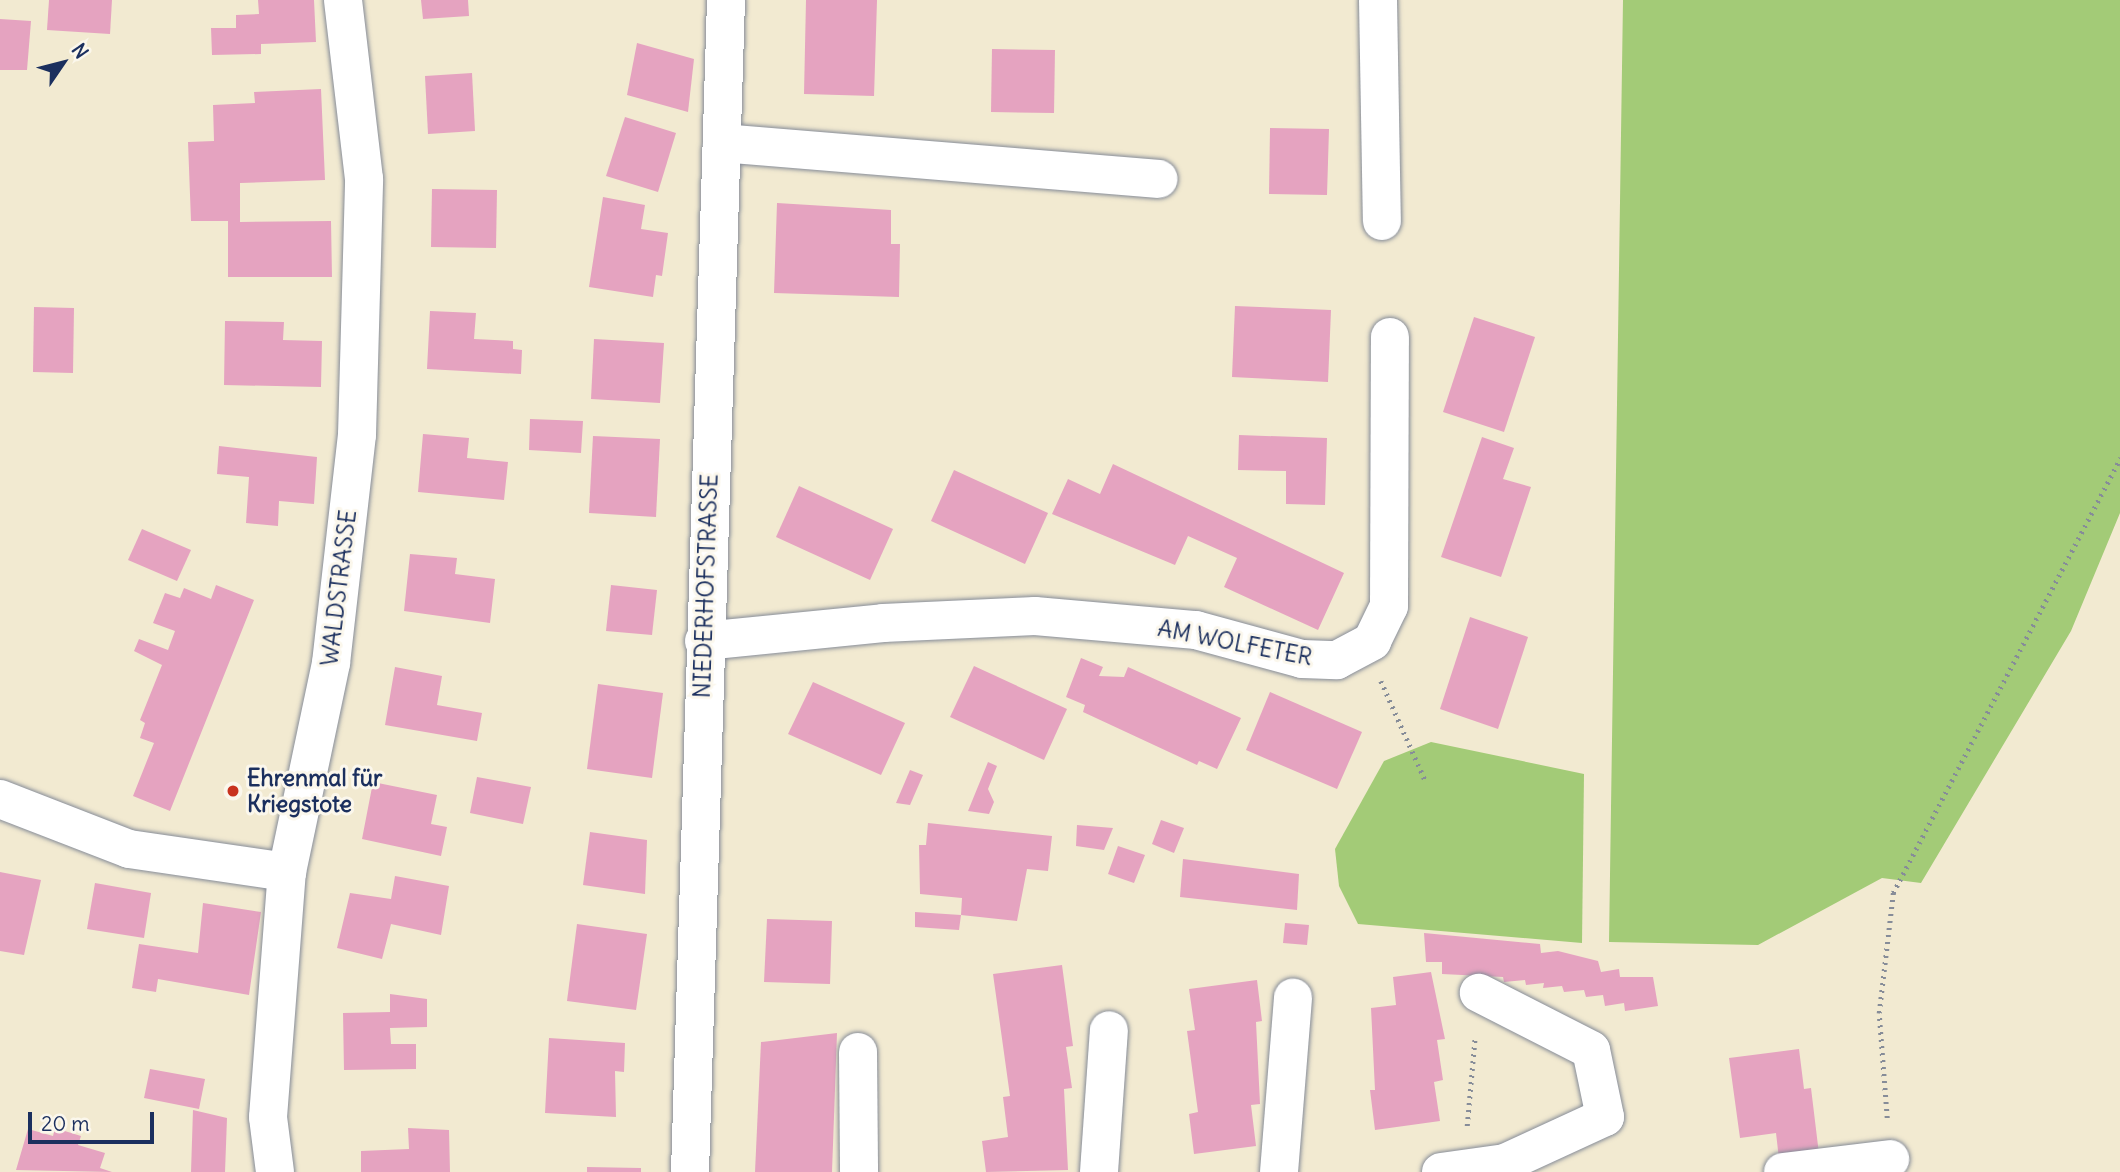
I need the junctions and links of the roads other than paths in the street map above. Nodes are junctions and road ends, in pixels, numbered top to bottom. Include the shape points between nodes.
1 (343, 0) edge
2 (1378, 0) edge
3 (715, 4) edge
4 (722, 143) junction
5 (1159, 179) dead end
6 (1382, 220) dead end
7 (1390, 337) dead end
8 (704, 641) junction
9 (0, 799) edge
10 (287, 872) junction
11 (1479, 993) road end
12 (1293, 998) dead end
13 (1110, 1030) dead end
14 (858, 1052) dead end
15 (1890, 1159) road end
16 (1515, 1167) edge
17 (1452, 1170) edge
18 (275, 1172) edge
19 (690, 1172) edge
20 (859, 1172) edge
21 (1099, 1172) edge
22 (1279, 1172) edge
23 (1783, 1172) edge

1 - 10 street, WALDSTRASSE via 364,179 357,435 331,663
2 - 6 street
3 - 4 street, NIEDERHOFSTRASSE
4 - 5 street
4 - 8 street, NIEDERHOFSTRASSE
7 - 8 street, AM WOLFETER via 1389,606 1371,641 1337,660 1302,659 1196,630 1035,616 883,623
8 - 19 street, NIEDERHOFSTRASSE
9 - 10 street via 129,849
10 - 18 street, WALDSTRASSE via 268,1117
11 - 16 street via 1591,1049 1605,1117
12 - 22 street
13 - 21 street
14 - 20 street
15 - 23 street
16 - 17 street

